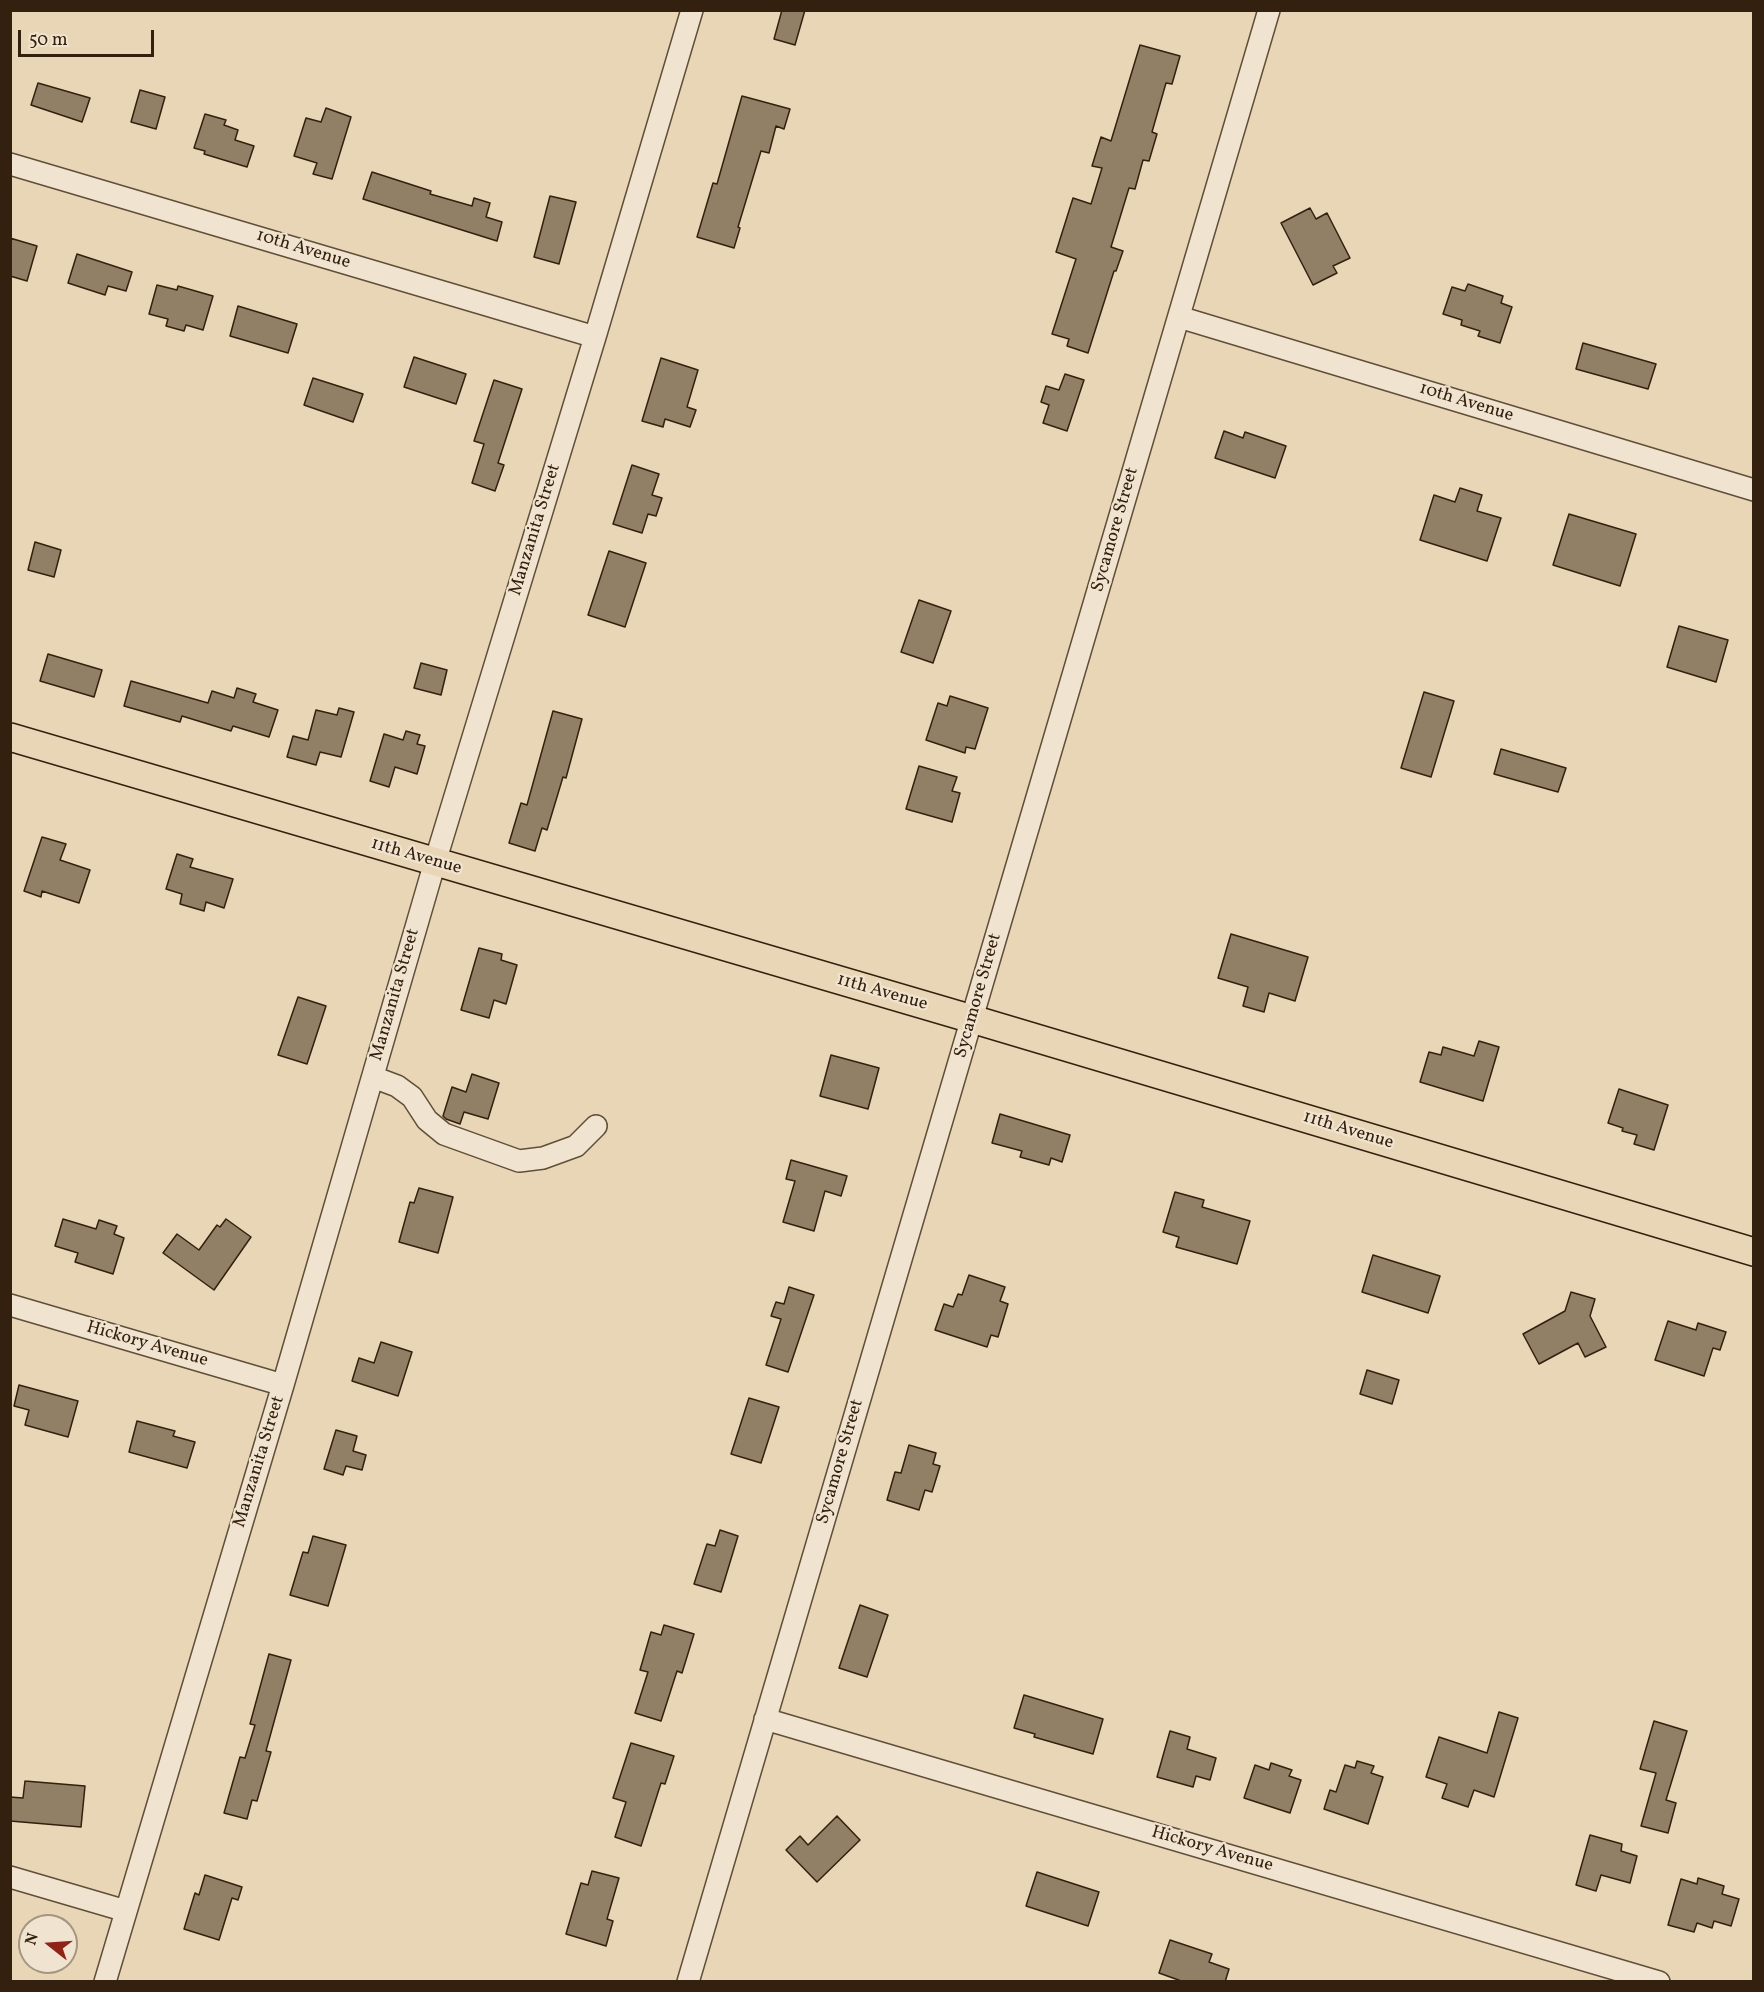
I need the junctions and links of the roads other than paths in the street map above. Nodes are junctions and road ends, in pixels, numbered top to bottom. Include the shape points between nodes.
1 (692, 10) edge
2 (1269, 10) edge
3 (10, 164) edge
4 (1179, 317) junction
5 (595, 337) junction
6 (1754, 490) edge
7 (10, 737) edge
8 (435, 862) junction
9 (972, 1019) junction
10 (372, 1077) junction
11 (596, 1126) dead end
12 (1754, 1252) edge
13 (10, 1305) edge
14 (283, 1385) junction
15 (765, 1719) junction
16 (10, 1877) edge
17 (126, 1911) junction
18 (105, 1982) edge
19 (688, 1982) edge
20 (1659, 1982) edge

1 - 5 street, Manzanita Street
2 - 4 street, Sycamore Street
3 - 5 street, 10th Avenue
4 - 6 street, 10th Avenue
4 - 9 street, Sycamore Street
5 - 8 street, Manzanita Street
7 - 8 main road, 11th Avenue
8 - 9 main road, 11th Avenue
8 - 10 street, Manzanita Street
9 - 12 main road, 11th Avenue
9 - 15 street, Sycamore Street
10 - 11 street via 397,1086 412,1097 427,1120 444,1134 519,1161 543,1158 576,1146
10 - 14 street, Manzanita Street
13 - 14 street, Hickory Avenue
14 - 17 street, Manzanita Street
15 - 19 street, Sycamore Street
15 - 20 street, Hickory Avenue
16 - 17 street
17 - 18 street, Manzanita Street

